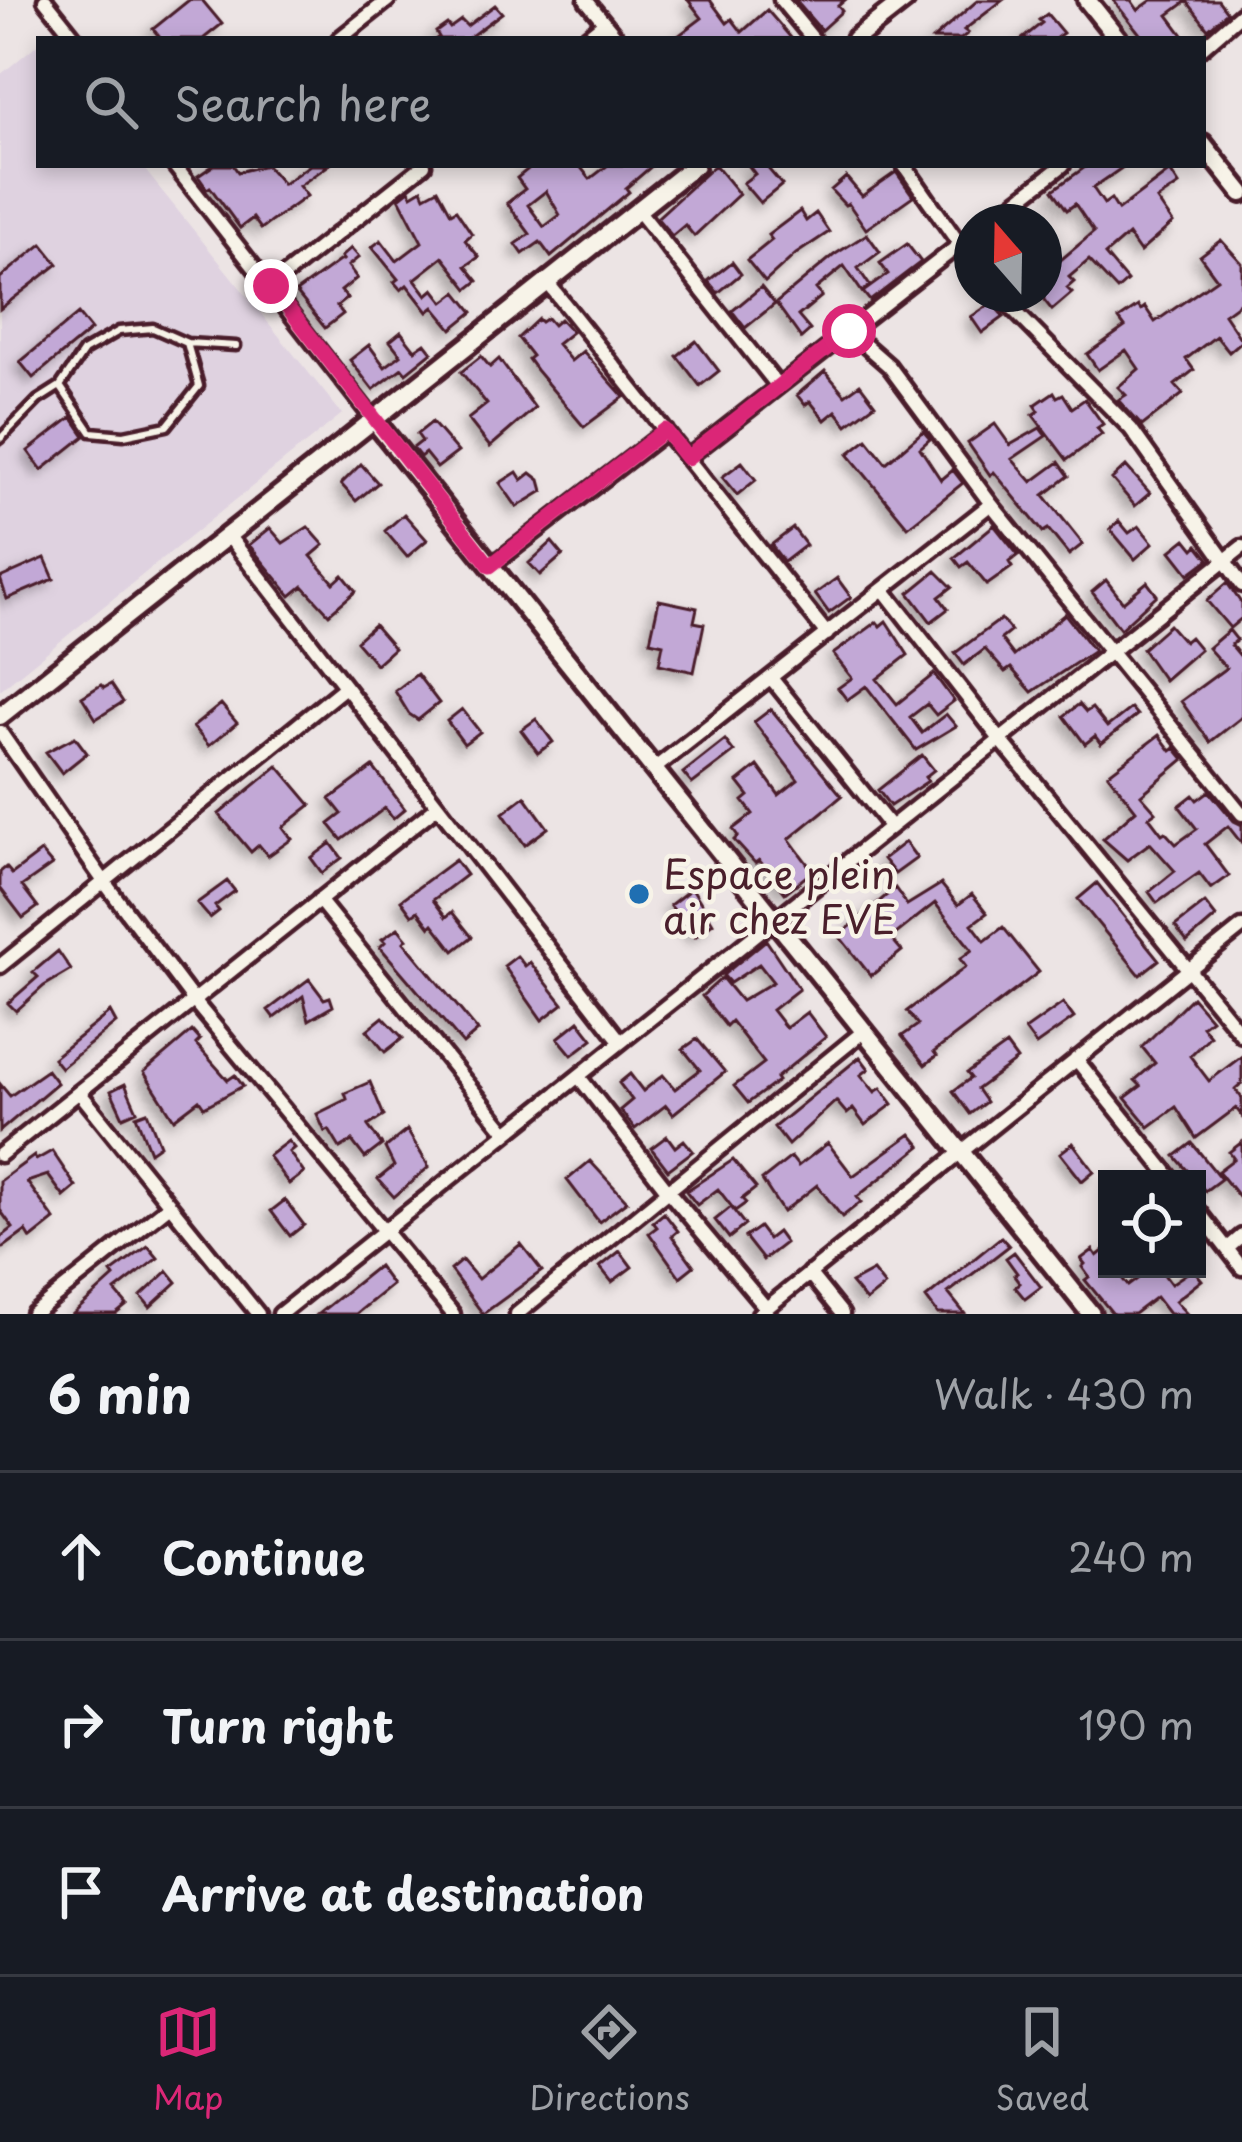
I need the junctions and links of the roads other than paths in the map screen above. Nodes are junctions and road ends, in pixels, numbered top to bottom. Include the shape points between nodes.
1 (45, 0) edge
2 (388, 0) edge
3 (586, 0) edge
4 (781, 0) edge
5 (905, 0) edge
6 (1087, 0) edge
7 (1242, 13) edge
8 (604, 23) junction
9 (74, 36) edge
10 (342, 36) edge
11 (588, 36) edge
12 (615, 36) edge
13 (810, 36) edge
14 (859, 36) edge
15 (1116, 36) edge
16 (1206, 44) edge
17 (1206, 148) edge
18 (178, 168) edge
19 (420, 168) edge
20 (691, 168) edge
21 (906, 168) edge
22 (1059, 168) edge
23 (1242, 193) edge
24 (1012, 204) edge
25 (638, 210) junction
26 (954, 225) edge
27 (954, 249) edge
28 (548, 282) junction
29 (271, 286) junction
30 (1016, 312) edge
31 (849, 331) junction
32 (187, 343) junction
33 (236, 346) dead end
34 (61, 386) junction
35 (778, 386) junction
36 (373, 419) junction
37 (665, 430) junction
38 (0, 439) edge
39 (687, 458) junction
40 (992, 504) junction
41 (227, 534) junction
42 (1242, 547) edge
43 (1222, 559) junction
44 (490, 566) junction
45 (1242, 585) edge
46 (883, 589) junction
47 (827, 634) junction
48 (1109, 650) junction
49 (771, 678) junction
50 (346, 687) junction
51 (0, 716) edge
52 (0, 732) edge
53 (999, 738) junction
54 (654, 770) junction
55 (438, 806) junction
56 (1242, 814) edge
57 (890, 826) junction
58 (105, 883) junction
59 (319, 900) junction
60 (774, 920) junction
61 (1242, 927) edge
62 (0, 966) edge
63 (1189, 969) junction
64 (194, 1001) junction
65 (864, 1031) junction
66 (1242, 1035) edge
67 (621, 1042) junction
68 (1076, 1059) junction
69 (579, 1077) junction
70 (80, 1092) junction
71 (507, 1133) junction
72 (961, 1151) junction
73 (0, 1155) edge
74 (1165, 1170) edge
75 (668, 1191) junction
76 (170, 1205) junction
77 (1206, 1221) edge
78 (382, 1231) junction
79 (1242, 1236) edge
80 (1228, 1248) junction
81 (1242, 1268) edge
82 (808, 1273) junction
83 (763, 1311) edge
84 (33, 1314) edge
85 (258, 1314) edge
86 (280, 1314) edge
87 (453, 1314) edge
88 (517, 1314) edge
89 (842, 1314) edge
90 (1091, 1314) edge

1 - 9 street
2 - 10 street
3 - 8 street
4 - 13 street
5 - 14 street
6 - 15 street
7 - 16 street
8 - 11 street
8 - 12 street
17 - 23 street
18 - 29 street
19 - 29 street
20 - 25 street
21 - 26 street
22 - 24 street
25 - 28 street
25 - 35 street
27 - 31 street
28 - 36 street
28 - 37 street
29 - 36 street
30 - 43 street via 1131,429
31 - 35 street
31 - 40 street via 889,366
32 - 33 lane
32 - 34 lane via 153,328 118,331 84,351
32 - 34 lane via 199,386 167,426 91,432
34 - 38 lane
35 - 39 street
36 - 41 street
36 - 44 street
37 - 39 street
37 - 44 street
39 - 47 street
40 - 46 street
40 - 48 street
41 - 50 street
41 - 51 street
42 - 43 street
43 - 45 street
43 - 48 street
44 - 54 street
46 - 47 street
46 - 53 street
47 - 49 street
48 - 53 street
48 - 56 street
49 - 54 street
49 - 57 street
50 - 55 street
50 - 58 street
52 - 58 street
53 - 57 street
53 - 63 street
54 - 60 street
55 - 59 street
55 - 67 street
57 - 60 street
58 - 62 street
58 - 64 street
59 - 64 street
59 - 71 street
60 - 65 street
60 - 67 street
61 - 63 street
63 - 66 street
63 - 68 street
64 - 70 street
64 - 78 street
65 - 72 street
65 - 75 street
67 - 69 street
68 - 72 street
68 - 74 street
69 - 71 street
69 - 75 street
70 - 73 street
70 - 76 street
71 - 78 street
72 - 82 street
72 - 90 street
75 - 83 street
75 - 88 street
76 - 84 street
76 - 85 street
77 - 80 street
78 - 86 street
78 - 87 street
79 - 80 street
80 - 81 street
82 - 83 street
82 - 89 street

